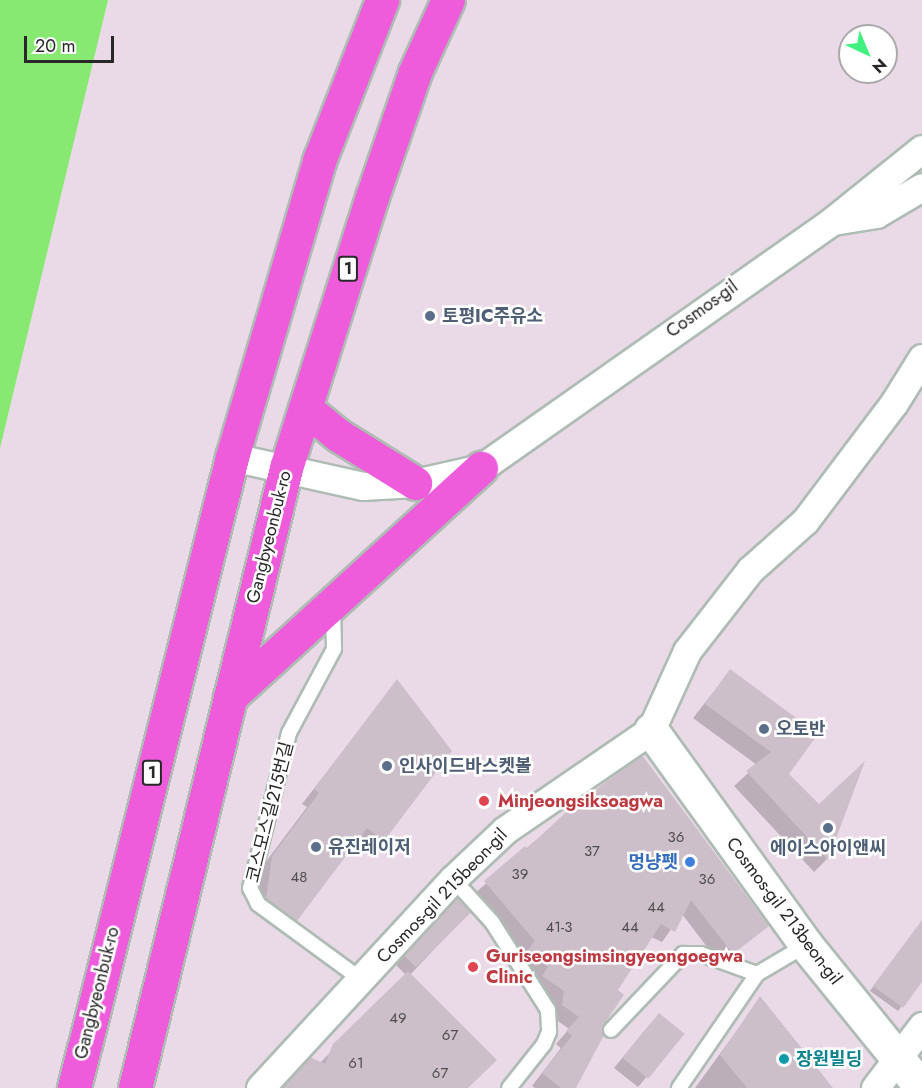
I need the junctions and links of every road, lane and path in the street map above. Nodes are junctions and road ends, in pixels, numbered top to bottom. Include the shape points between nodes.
1 (382, 0) edge
2 (448, 0) edge
3 (922, 149) edge
4 (922, 187) edge
5 (832, 221) junction
6 (922, 358) edge
7 (305, 408) junction
8 (232, 458) junction
9 (286, 468) junction
10 (481, 468) junction
11 (416, 483) junction
12 (333, 600) junction
13 (230, 696) junction
14 (651, 730) junction
15 (453, 879) junction
16 (806, 945) junction
17 (757, 974) junction
18 (362, 980) junction
19 (922, 1026) edge
20 (611, 1030) dead end
21 (898, 1057) junction
22 (77, 1076) edge
23 (59, 1088) edge
24 (135, 1088) edge
25 (260, 1088) edge
26 (509, 1088) edge
27 (679, 1088) edge
28 (875, 1088) edge
29 (922, 1088) edge

1 - 8 highway, Gangbyeonbuk-ro / 1 via 319,161
2 - 7 highway, Gangbyeonbuk-ro / 1 via 415,72
3 - 5 street, Cosmos-gil
4 - 5 street via 876,214
5 - 10 street, Cosmos-gil
6 - 14 street via 894,403 805,521 750,570 687,651
7 - 9 highway, Gangbyeonbuk-ro / 1
7 - 11 highway via 347,441
8 - 9 street
8 - 22 highway, Gangbyeonbuk-ro / 1
9 - 11 street via 363,486
9 - 13 highway, Gangbyeonbuk-ro / 1
10 - 11 street
10 - 12 highway
12 - 13 highway
12 - 18 lane, 코스모스길215번길 via 334,649 289,733 250,888 258,904
13 - 24 highway, Gangbyeonbuk-ro / 1
14 - 15 street, Cosmos-gil 215beon-gil via 504,830
14 - 16 street, Cosmos-gil 213beon-gil
15 - 18 street, Cosmos-gil 215beon-gil
15 - 26 lane via 492,922 548,1010 549,1032 544,1044
16 - 17 lane
16 - 21 street, Cosmos-gil 213beon-gil
17 - 20 lane via 700,954 683,954
17 - 27 lane
18 - 25 street, Cosmos-gil 215beon-gil
19 - 21 street
21 - 28 street
21 - 29 street, Cosmos-gil 213beon-gil
22 - 23 lane

